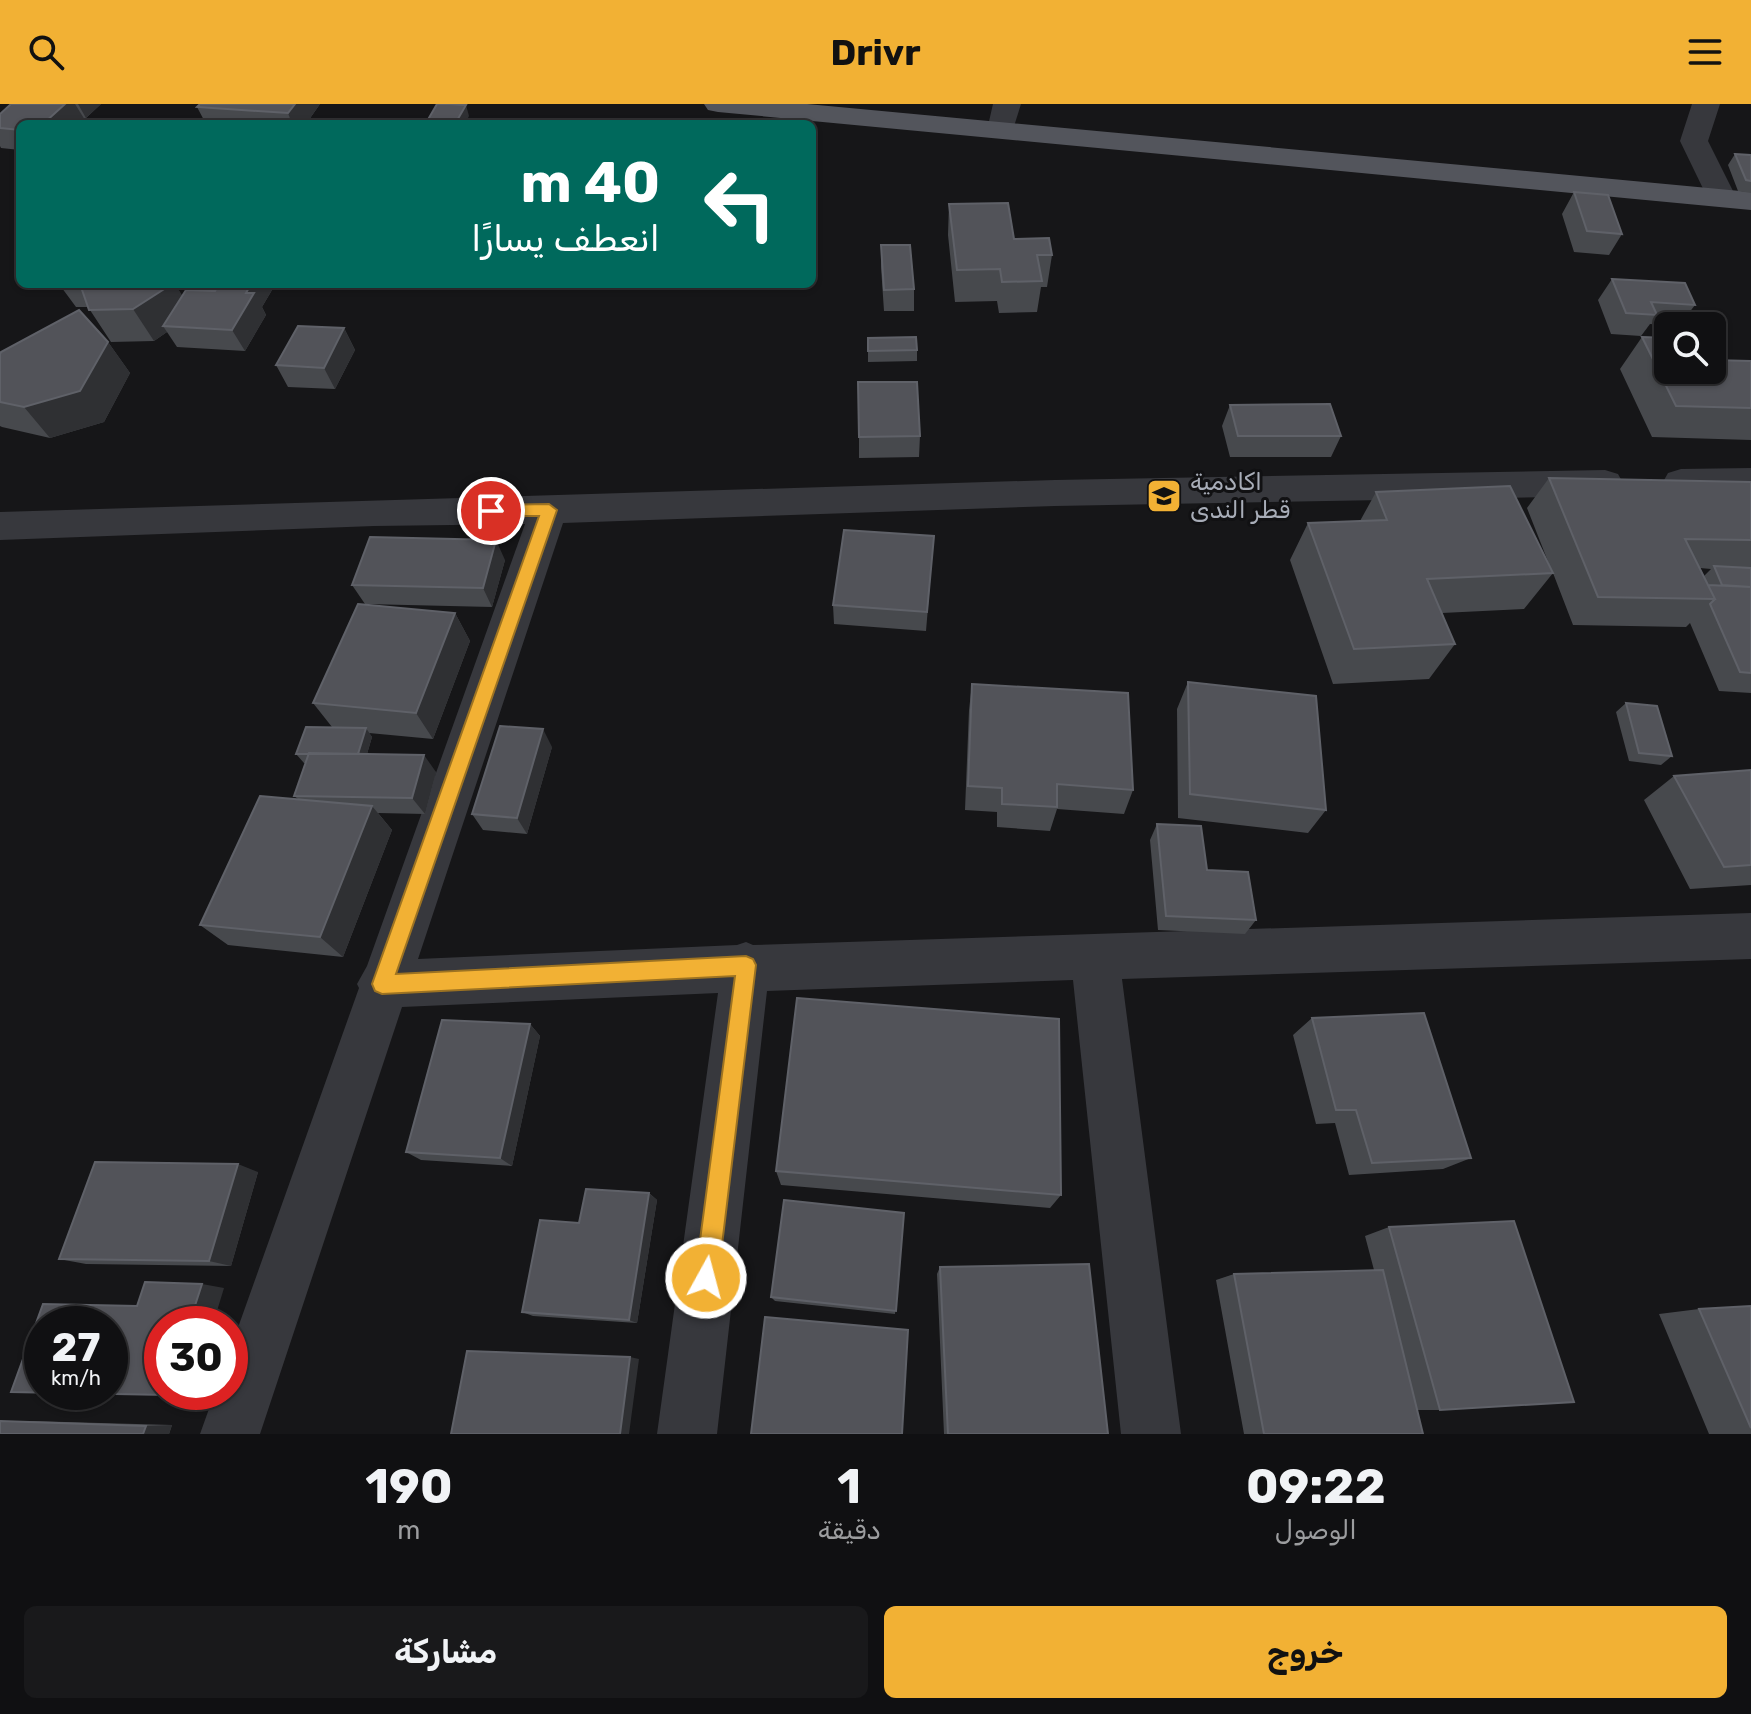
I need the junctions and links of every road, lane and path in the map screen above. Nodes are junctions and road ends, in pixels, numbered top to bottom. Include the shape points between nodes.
1 (718, 104) edge
2 (1706, 104) edge
3 (1004, 117) edge
4 (1737, 200) edge
5 (1748, 490) edge
6 (549, 510) junction
7 (0, 526) edge
8 (1751, 936) edge
9 (1095, 959) junction
10 (746, 965) junction
11 (382, 984) junction
12 (230, 1434) edge
13 (687, 1434) edge
14 (1151, 1434) edge

1 - 3 main road
2 - 4 street via 1694,141
3 - 4 main road
5 - 6 street via 1640,483 1102,492
6 - 7 street
6 - 11 street
8 - 9 street
9 - 10 street
9 - 14 street
10 - 11 street
10 - 13 street
11 - 12 street

